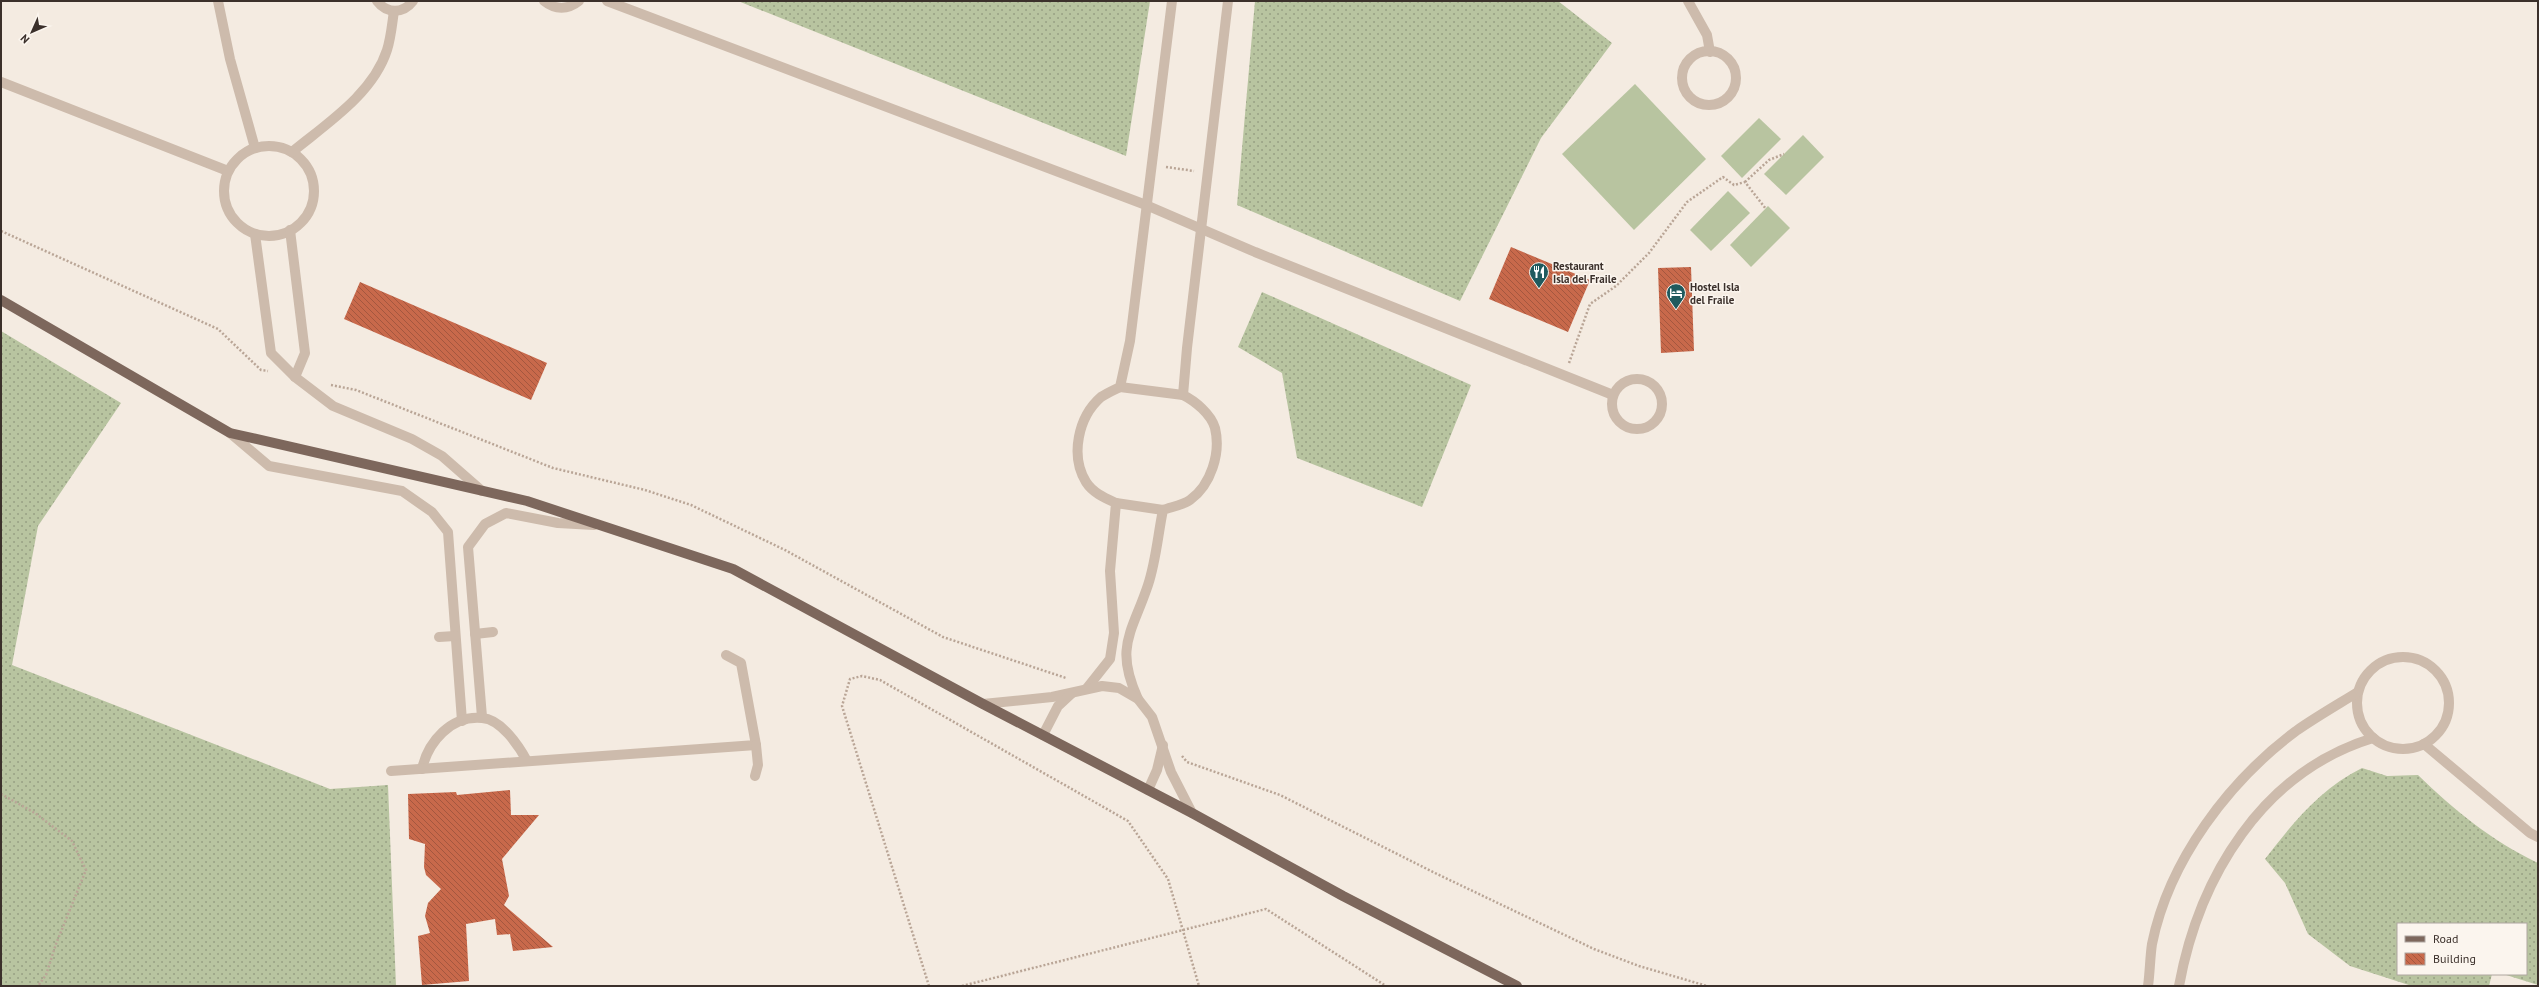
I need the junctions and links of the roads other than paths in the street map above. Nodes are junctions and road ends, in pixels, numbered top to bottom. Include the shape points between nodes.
1 (218, 1) edge
2 (377, 1) edge
3 (413, 1) edge
4 (544, 1) edge
5 (580, 1) edge
6 (607, 1) edge
7 (1172, 1) edge
8 (1228, 1) edge
9 (1688, 1) edge
10 (394, 11) junction
11 (1710, 52) junction
12 (1, 82) edge
13 (255, 148) junction
14 (292, 152) junction
15 (228, 171) junction
16 (1146, 205) junction
17 (1202, 227) junction
18 (290, 230) junction
19 (256, 234) junction
20 (1, 300) edge
21 (295, 377) junction
22 (1120, 387) junction
23 (1183, 395) junction
24 (1613, 395) junction
25 (230, 433) junction
26 (482, 491) junction
27 (1116, 504) junction
28 (1163, 510) junction
29 (601, 525) junction
30 (493, 632) dead end
31 (475, 634) junction
32 (455, 636) junction
33 (439, 637) dead end
34 (726, 654) dead end
35 (1087, 688) junction
36 (2358, 692) junction
37 (1072, 693) junction
38 (1138, 699) junction
39 (983, 704) junction
40 (482, 718) junction
41 (462, 721) junction
42 (1043, 736) junction
43 (2373, 738) junction
44 (1163, 744) junction
45 (2424, 744) junction
46 (756, 745) junction
47 (527, 761) junction
48 (422, 769) junction
49 (391, 771) dead end
50 (755, 776) dead end
51 (1148, 790) junction
52 (1192, 813) junction
53 (2538, 837) edge
54 (1517, 986) edge
55 (2148, 986) edge
56 (2179, 986) edge

1 - 13 street via 230,59
2 - 10 street via 387,10
3 - 10 street via 407,7
4 - 5 street via 559,8 572,6
6 - 16 street
7 - 16 street
8 - 17 street
9 - 11 street via 1707,34
10 - 14 street via 387,51 372,79 343,109
11 - 11 street via 1700,53 1690,59 1682,75 1684,87 1690,97 1708,105 1721,102 1728,97 1735,81 1734,70 1728,59
12 - 15 street
13 - 14 street via 274,146
13 - 15 street via 240,156
14 - 18 street via 303,161 311,173 314,197 308,214
15 - 19 street via 224,193 229,211 240,225
16 - 17 street
16 - 22 street via 1130,341
17 - 23 street
17 - 24 street via 1255,252
18 - 19 street via 274,236
18 - 21 street via 305,353
19 - 21 street via 271,353
20 - 25 main road
21 - 26 street via 333,406 412,439 442,456
22 - 23 street
22 - 27 street via 1102,397 1090,409 1082,424 1078,443 1078,464 1086,483 1100,496
23 - 28 street via 1194,401 1215,427 1217,450 1209,480 1189,501
24 - 24 street via 1612,407 1616,418 1630,428 1647,427 1657,420 1662,410 1661,394 1648,381 1636,378 1624,382
25 - 26 main road
25 - 32 street via 269,466 402,491 432,512 448,532
26 - 29 main road via 527,501
27 - 28 street
27 - 35 street via 1110,571 1114,633 1110,659
28 - 38 street via 1148,584 1129,631 1126,659 1129,679
29 - 31 street via 558,523 506,513 485,524 468,547
29 - 39 main road via 733,569
30 - 31 street
31 - 40 street
32 - 33 street
32 - 41 street
34 - 46 street via 741,663
35 - 37 street
35 - 38 street via 1119,688
36 - 43 street via 2357,714 2365,730
36 - 45 street via 2368,672 2385,660 2408,658 2432,668 2445,685 2449,709 2442,728
36 - 55 street via 2291,736 2255,765 2216,808 2193,844 2168,897 2152,944
37 - 39 street
37 - 42 street via 1058,706
38 - 44 street via 1152,717
39 - 42 main road
40 - 41 street
40 - 47 street via 516,740
41 - 48 street via 438,734 425,753
42 - 51 main road
43 - 45 street via 2386,746 2400,749
43 - 56 street via 2348,746 2310,767 2280,790 2244,828 2226,854 2209,887 2182,969
44 - 51 street via 1157,770
44 - 52 street via 1171,772
45 - 53 street
46 - 47 street
46 - 50 street via 758,765
47 - 48 street
48 - 49 street
51 - 52 main road
52 - 54 main road via 1343,896

